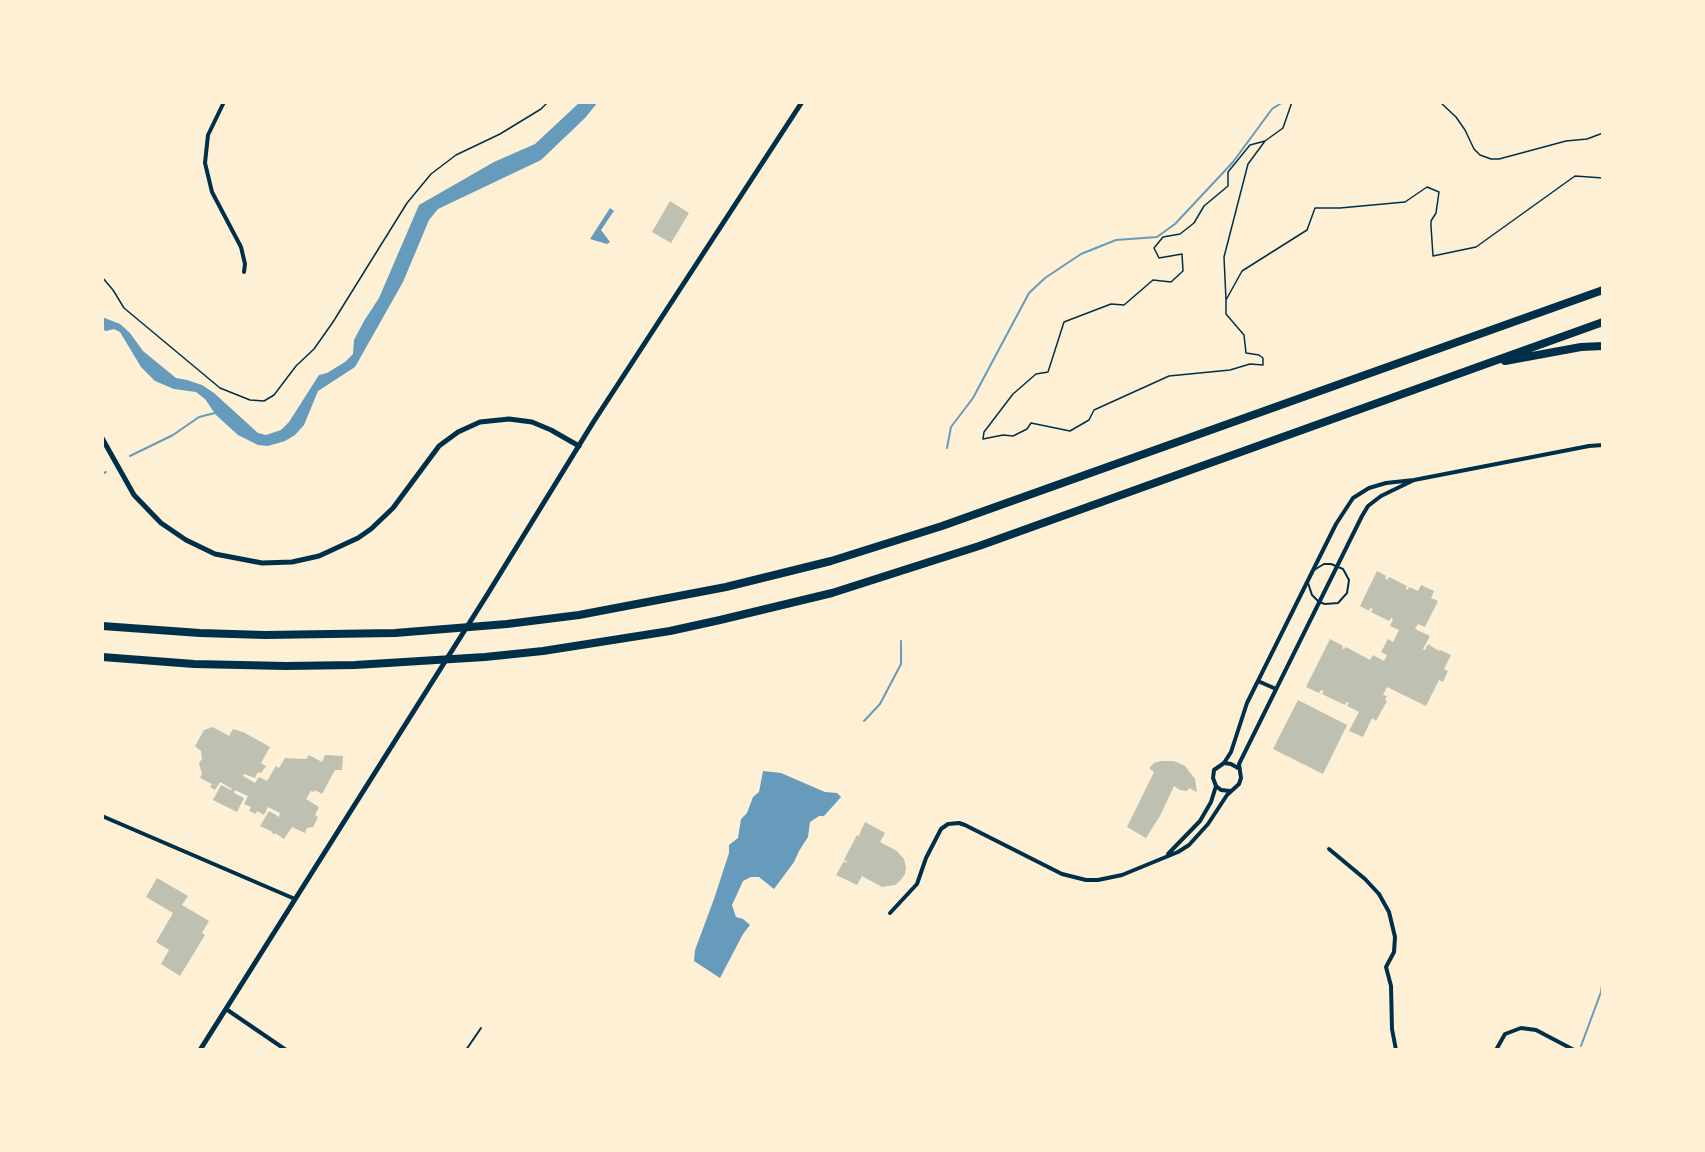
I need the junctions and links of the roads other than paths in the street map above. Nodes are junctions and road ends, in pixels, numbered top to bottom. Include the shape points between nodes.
1 (224, 102) edge
2 (802, 102) edge
3 (244, 272) dead end
4 (1603, 290) edge
5 (1603, 322) edge
6 (1603, 346) edge
7 (1486, 364) junction
8 (102, 438) edge
9 (1603, 445) edge
10 (579, 446) junction
11 (1414, 480) junction
12 (1337, 565) junction
13 (1313, 570) junction
14 (1308, 580) junction
15 (1319, 602) junction
16 (102, 626) edge
17 (102, 657) edge
18 (1258, 681) junction
19 (1276, 689) junction
20 (1224, 763) junction
21 (1238, 769) junction
22 (1216, 786) junction
23 (1230, 791) junction
24 (102, 816) edge
25 (1329, 849) dead end
26 (1167, 855) junction
27 (296, 899) junction
28 (890, 914) dead end
29 (226, 1009) junction
30 (481, 1028) dead end
31 (200, 1050) edge
32 (286, 1050) edge
33 (466, 1050) edge
34 (1396, 1050) edge
35 (1496, 1050) edge
36 (1574, 1050) edge

1 - 3 street via 208,135 207,175 241,247
2 - 10 main road
4 - 16 highway via 931,530 726,587 579,615 394,633 266,635
5 - 7 highway
6 - 7 highway
7 - 17 highway via 926,564 832,593 670,631 543,651 366,665 194,664
8 - 10 main road via 134,495 161,523 215,554 262,563 319,556 358,538 393,508 439,446 480,422 509,418 532,422
9 - 11 street
10 - 27 main road
11 - 12 street via 1368,506
11 - 13 street via 1375,485 1353,498 1344,508
12 - 13 lane via 1324,564
12 - 15 street
12 - 15 lane via 1347,574 1347,594 1338,603
13 - 14 street
14 - 15 lane via 1312,595
14 - 18 street
15 - 19 street
18 - 19 street
18 - 20 street via 1243,713 1236,742
19 - 21 street
20 - 21 street
20 - 22 street via 1213,774
21 - 23 street via 1239,784
22 - 23 street
22 - 26 street via 1200,821
23 - 26 street via 1200,834 1178,852
24 - 27 street
25 - 34 street via 1365,879 1389,912 1395,941 1386,967
26 - 28 street via 1122,875 1086,880 1062,874 965,825 953,823 941,829 916,884
27 - 29 main road
29 - 31 main road
29 - 32 street
30 - 33 lane
35 - 36 street via 1505,1034 1521,1028 1536,1030

